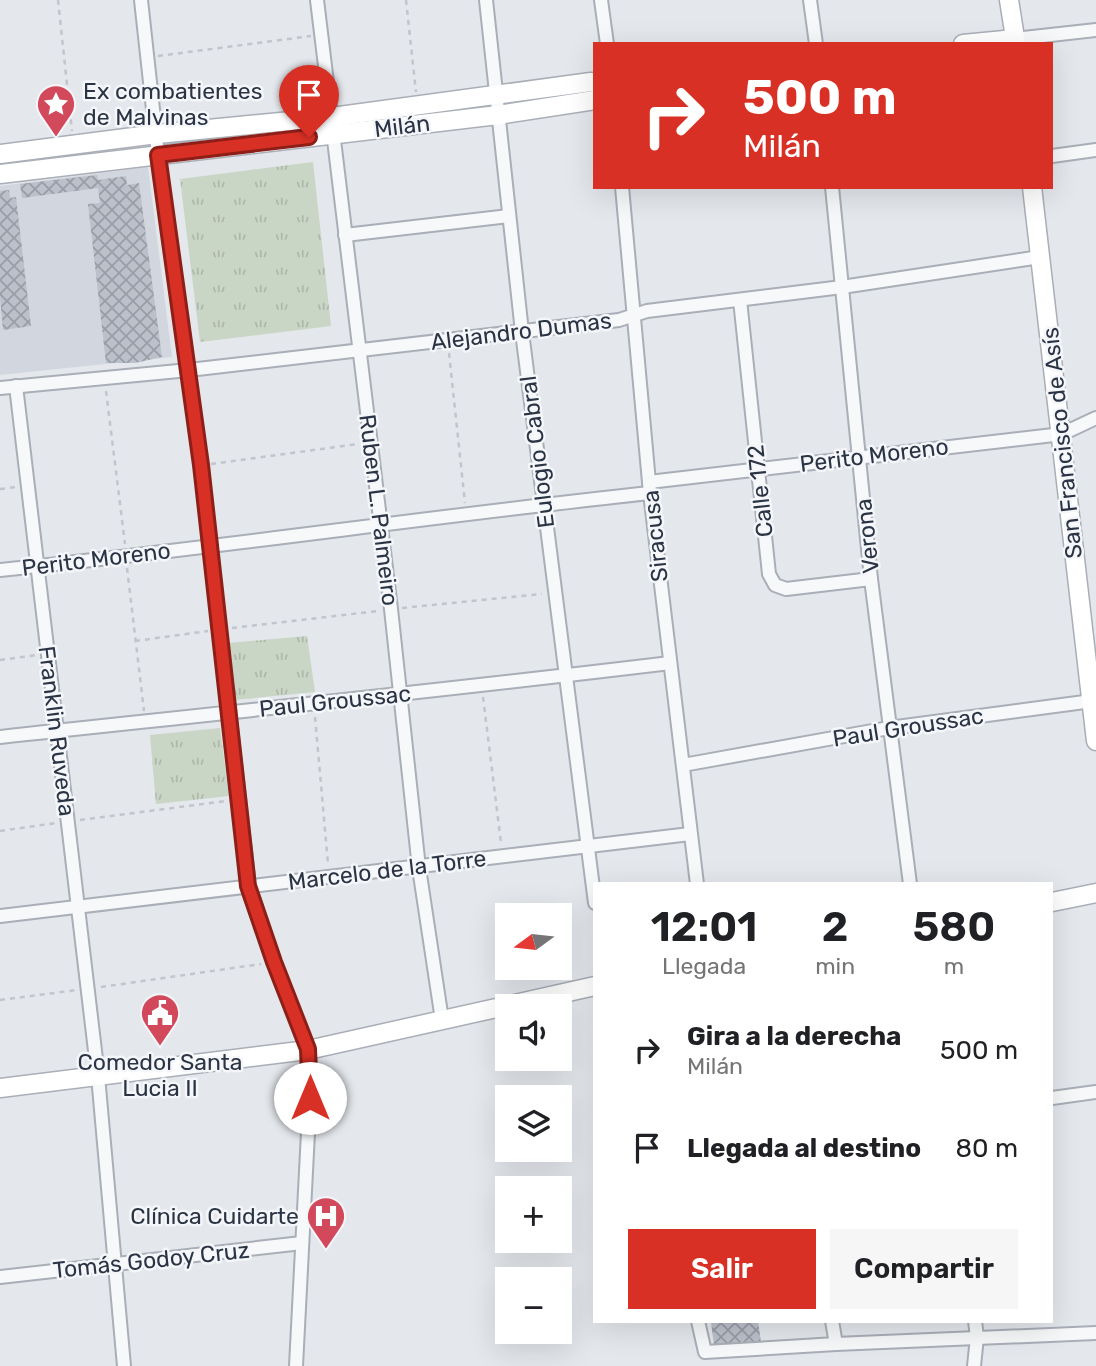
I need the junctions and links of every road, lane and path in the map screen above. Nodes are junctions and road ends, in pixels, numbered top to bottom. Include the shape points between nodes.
1 (58, 0) edge
2 (141, 0) edge
3 (317, 0) edge
4 (405, 0) edge
5 (486, 0) edge
6 (601, 0) edge
7 (810, 0) edge
8 (1009, 0) edge
9 (1096, 30) edge
10 (321, 35) junction
11 (1015, 41) edge
12 (607, 42) edge
13 (816, 42) edge
14 (148, 58) junction
15 (593, 82) edge
16 (496, 96) junction
17 (593, 100) edge
18 (417, 106) junction
19 (498, 115) junction
20 (333, 126) junction
21 (157, 134) junction
22 (74, 144) junction
23 (1096, 150) edge
24 (0, 154) edge
25 (158, 155) junction
26 (1053, 156) edge
27 (0, 174) edge
28 (622, 189) edge
29 (832, 189) edge
30 (1032, 189) edge
31 (509, 216) junction
32 (345, 235) junction
33 (1040, 257) junction
34 (842, 287) junction
35 (740, 300) junction
36 (635, 315) junction
37 (522, 332) junction
38 (447, 340) junction
39 (359, 351) junction
40 (189, 370) junction
41 (16, 386) junction
42 (0, 388) edge
43 (1096, 418) edge
44 (1062, 434) junction
45 (370, 442) junction
46 (858, 457) junction
47 (201, 465) junction
48 (757, 469) junction
49 (27, 486) junction
50 (649, 487) junction
51 (0, 489) edge
52 (543, 504) junction
53 (467, 513) junction
54 (381, 525) junction
55 (210, 545) junction
56 (37, 566) junction
57 (0, 570) edge
58 (871, 579) junction
59 (554, 592) junction
60 (391, 609) junction
61 (1089, 617) edge
62 (219, 630) junction
63 (135, 641) dead end
64 (47, 654) junction
65 (0, 660) edge
66 (670, 663) junction
67 (567, 675) junction
68 (482, 686) junction
69 (400, 695) junction
70 (1092, 701) junction
71 (314, 702) junction
72 (228, 711) junction
73 (889, 728) junction
74 (56, 731) junction
75 (0, 737) edge
76 (1096, 741) edge
77 (683, 765) junction
78 (239, 799) junction
79 (68, 821) junction
80 (0, 831) edge
81 (690, 834) junction
82 (587, 847) junction
83 (503, 857) junction
84 (419, 868) junction
85 (330, 877) junction
86 (697, 882) edge
87 (910, 882) edge
88 (248, 886) junction
89 (593, 889) edge
90 (1096, 893) edge
91 (1053, 902) edge
92 (79, 905) junction
93 (0, 916) edge
94 (274, 962) junction
95 (593, 986) edge
96 (87, 989) junction
97 (0, 1000) edge
98 (442, 1020) junction
99 (308, 1049) junction
100 (98, 1076) junction
101 (0, 1088) edge
102 (1096, 1091) edge
103 (1053, 1098) edge
104 (302, 1243) junction
105 (116, 1265) junction
106 (0, 1277) edge
107 (698, 1323) edge
108 (832, 1323) edge
109 (975, 1323) edge
110 (1096, 1333) edge
111 (978, 1338) junction
112 (836, 1344) junction
113 (739, 1351) junction
114 (124, 1366) edge
115 (296, 1366) edge
116 (740, 1366) edge
117 (974, 1366) edge

1 - 22 path
2 - 14 street
3 - 10 street, Ruben L. Palmeiro
4 - 18 path
5 - 16 street, Eulogio Cabral
6 - 12 street
7 - 13 street
8 - 11 street
9 - 11 street
10 - 14 path
10 - 20 street, Ruben L. Palmeiro
14 - 21 street
15 - 16 street, Milán
16 - 18 street, Milán
16 - 19 street, Eulogio Cabral
17 - 19 street, Milán
18 - 20 street, Milán
19 - 20 street, Milán
19 - 31 street, Eulogio Cabral
20 - 21 street, Milán
20 - 25 street, Milán
20 - 32 street, Ruben L. Palmeiro
21 - 22 street, Milán
21 - 25 street
22 - 24 street, Milán
23 - 26 street
25 - 27 street, Milán
25 - 40 street
28 - 36 street, Siracusa
29 - 34 street, Verona
30 - 33 street, San Francisco de Asís
31 - 32 street
31 - 37 street, Eulogio Cabral
32 - 39 street, Ruben L. Palmeiro
33 - 34 street, Alejandro Dumas
33 - 44 street, San Francisco de Asís
34 - 35 street, Alejandro Dumas
34 - 46 street, Verona
35 - 36 street, Alejandro Dumas
35 - 48 street, Calle 172
36 - 37 street, Alejandro Dumas
36 - 50 street, Siracusa
37 - 38 street, Alejandro Dumas
37 - 52 street, Eulogio Cabral
38 - 39 street, Alejandro Dumas
38 - 53 path
39 - 40 street, Alejandro Dumas
39 - 45 street, Ruben L. Palmeiro
40 - 41 street, Alejandro Dumas
40 - 47 street
41 - 42 street, Alejandro Dumas
41 - 49 street, Franklin Ruveda
43 - 44 street, Perito Moreno
44 - 46 street, Perito Moreno
44 - 61 street, San Francisco de Asís
45 - 47 path
45 - 54 street, Ruben L. Palmeiro
46 - 48 street, Perito Moreno
46 - 58 street, Verona
47 - 55 street
48 - 50 street, Perito Moreno
48 - 58 street, Calle 172 via 769,574 775,585 786,589
49 - 51 path
49 - 56 street, Franklin Ruveda
50 - 52 street, Perito Moreno
50 - 66 street, Siracusa
52 - 53 street, Perito Moreno
52 - 59 street, Eulogio Cabral
53 - 54 street, Perito Moreno
54 - 55 street, Perito Moreno
54 - 60 street, Ruben L. Palmeiro
55 - 56 street, Perito Moreno
55 - 62 street
56 - 57 street, Perito Moreno
56 - 64 street, Franklin Ruveda
58 - 73 street, Verona
59 - 60 path
59 - 67 street, Eulogio Cabral
60 - 62 path
60 - 69 street, Ruben L. Palmeiro
61 - 70 street, San Francisco de Asís
62 - 63 path
62 - 72 street
64 - 65 path
64 - 74 street, Franklin Ruveda
66 - 67 street, Paul Groussac
66 - 77 street, Siracusa
67 - 68 street, Paul Groussac
67 - 82 street, Eulogio Cabral
68 - 69 street, Paul Groussac
68 - 83 path
69 - 71 street, Paul Groussac
69 - 84 street, Ruben L. Palmeiro
70 - 73 street, Paul Groussac
70 - 76 street, San Francisco de Asís
71 - 72 street, Paul Groussac
71 - 85 path
72 - 74 street, Paul Groussac
72 - 78 street
73 - 77 street, Paul Groussac
73 - 87 street, Verona
74 - 75 street, Paul Groussac
74 - 79 street, Franklin Ruveda
77 - 81 street, Siracusa
78 - 79 path
78 - 88 street
79 - 80 path
79 - 92 street, Franklin Ruveda
81 - 82 street, Marcelo de la Torre
81 - 86 street, Siracusa
82 - 83 street, Marcelo de la Torre
82 - 89 street, Eulogio Cabral
83 - 84 street, Marcelo de la Torre
84 - 85 street, Marcelo de la Torre
84 - 98 street, Ruben L. Palmeiro
85 - 88 street, Marcelo de la Torre
88 - 92 street, Marcelo de la Torre
88 - 94 street
90 - 91 street
92 - 93 street, Marcelo de la Torre
92 - 96 street, Franklin Ruveda
94 - 96 path
94 - 99 street
95 - 98 street
96 - 97 path
96 - 100 street, Franklin Ruveda
98 - 99 street
99 - 100 street
99 - 104 street via 311,1074
100 - 101 street
100 - 105 street, Franklin Ruveda
102 - 103 street
104 - 105 street, Tomás Godoy Cruz
104 - 115 street
105 - 106 street, Tomás Godoy Cruz
105 - 114 street, Franklin Ruveda
107 - 113 street via 705,1352
108 - 112 street
109 - 111 street
110 - 111 street
111 - 112 street
111 - 117 street
112 - 113 street
113 - 116 street

